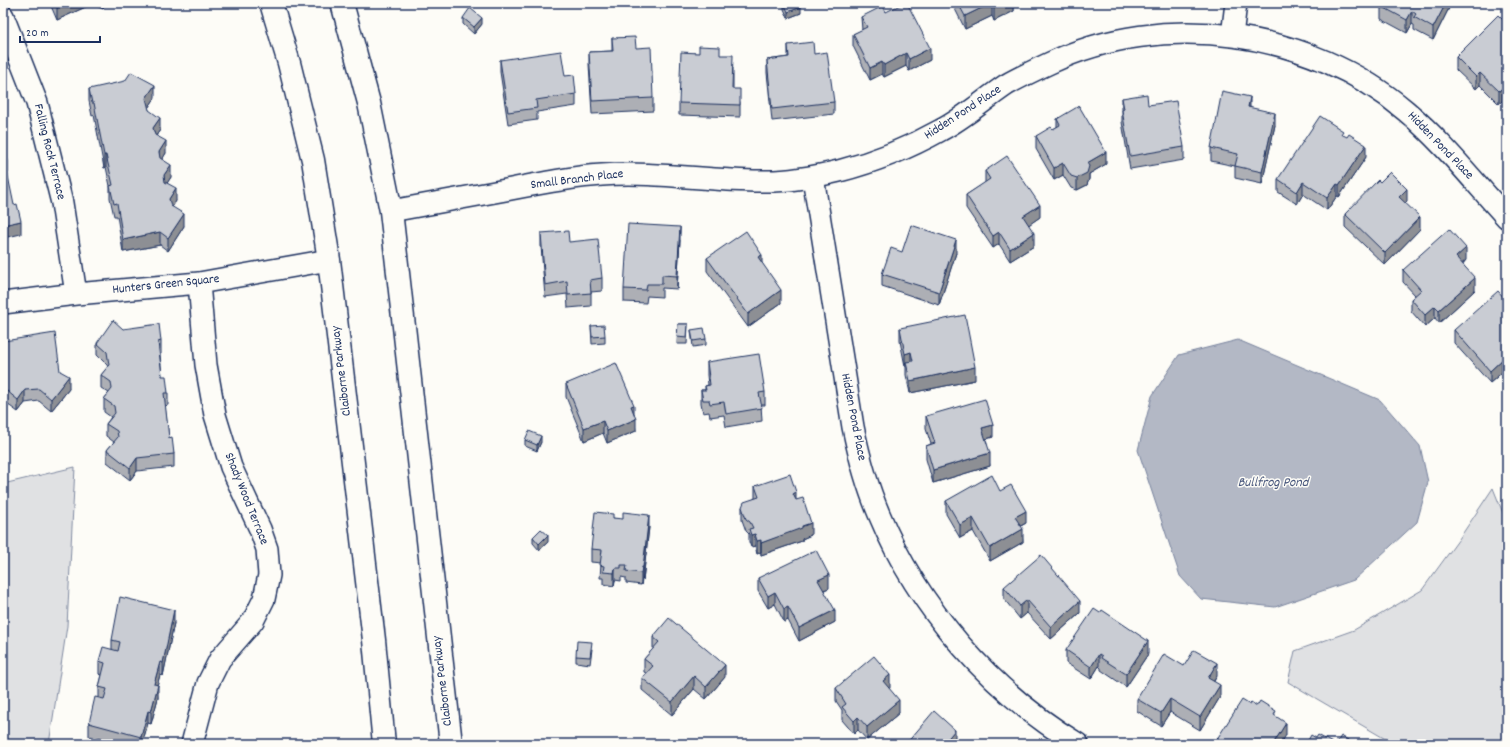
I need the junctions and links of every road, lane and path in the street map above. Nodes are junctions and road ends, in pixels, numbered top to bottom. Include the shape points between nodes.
1 (271, 3) edge
2 (342, 3) edge
3 (1236, 3) edge
4 (3, 16) edge
5 (1232, 36) junction
6 (813, 177) junction
7 (391, 211) junction
8 (1507, 218) edge
9 (329, 260) junction
10 (199, 283) junction
11 (76, 294) junction
12 (3, 303) edge
13 (192, 744) edge
14 (384, 744) edge
15 (451, 744) edge
16 (1078, 744) edge

1 - 9 main road, Claiborne Parkway via 313,160
2 - 7 main road, Claiborne Parkway via 369,103
3 - 5 street
4 - 11 street, Falling Rock Terrace via 37,103 62,203
5 - 6 street, Hidden Pond Place via 1186,33 1144,36 1097,45 1052,61 1010,83 942,130 890,155
5 - 8 street, Hidden Pond Place via 1297,50 1341,69 1382,93 1424,127
6 - 7 street, Small Branch Place via 764,182 656,174 602,174
6 - 16 street, Hidden Pond Place via 853,426 861,464 879,514 906,568 934,612 973,659 1011,695
7 - 15 main road, Claiborne Parkway
9 - 10 street, Hunters Green Square
9 - 14 main road, Claiborne Parkway
10 - 11 street, Hunters Green Square
10 - 13 street, Shady Wood Terrace via 206,365 215,415 231,467 265,542 269,575 264,599 253,620 220,659 208,682
11 - 12 street, Hunters Green Square

